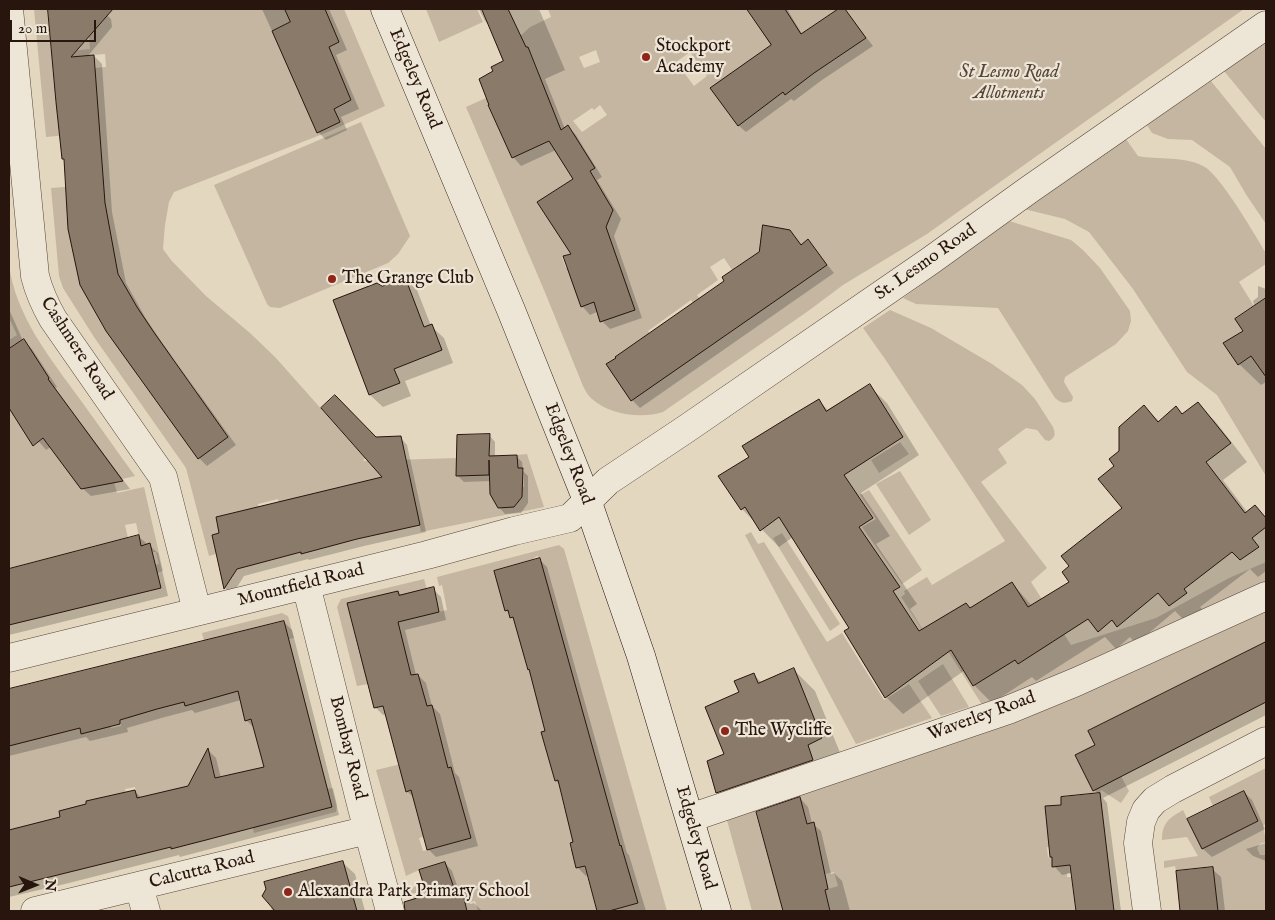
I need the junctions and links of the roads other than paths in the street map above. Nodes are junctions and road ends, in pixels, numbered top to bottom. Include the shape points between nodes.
1 (9, 9) edge
2 (384, 9) edge
3 (1266, 25) edge
4 (587, 500) junction
5 (306, 585) junction
6 (1266, 596) edge
7 (197, 611) junction
8 (9, 658) edge
9 (1266, 742) edge
10 (690, 818) junction
11 (368, 830) junction
12 (142, 899) edge
13 (35, 911) edge
14 (390, 911) edge
15 (717, 911) edge
16 (1147, 911) edge

1 - 7 street, Cashmere Road via 38,288 53,320 163,477
2 - 4 street, Edgeley Road
3 - 4 street, St. Lesmo Road via 930,261 608,481
4 - 5 street, Mountfield Road via 570,518
4 - 10 street, Edgeley Road via 641,656
5 - 7 street, Mountfield Road
5 - 11 street, Bombay Road
6 - 10 street, Waverley Road via 1008,710
7 - 8 street, Mountfield Road
9 - 16 street via 1172,789 1146,810 1138,843
10 - 15 street, Edgeley Road
11 - 12 street, Calcutta Road
11 - 14 street, Bombay Road
12 - 13 street, Calcutta Road

